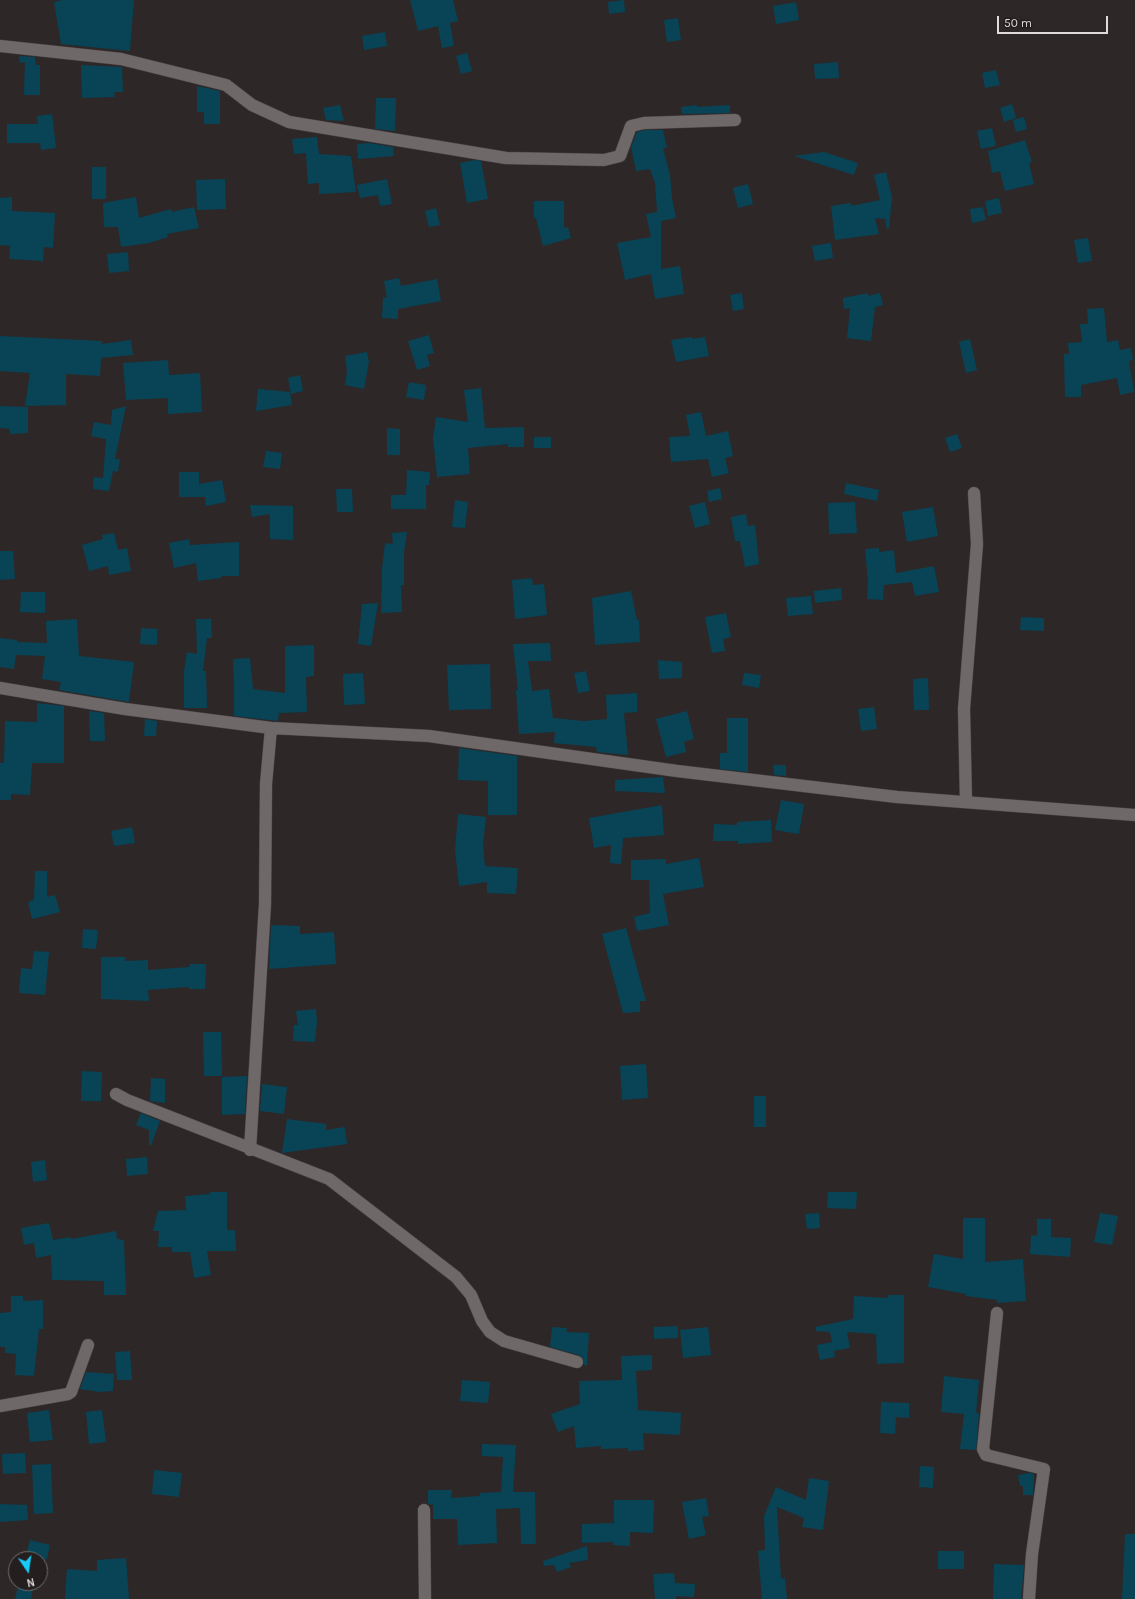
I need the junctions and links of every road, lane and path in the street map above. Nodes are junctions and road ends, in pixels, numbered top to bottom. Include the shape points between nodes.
1 (0, 46) edge
2 (735, 120) dead end
3 (974, 493) dead end
4 (0, 688) edge
5 (271, 728) junction
6 (966, 802) junction
7 (1135, 815) edge
8 (116, 1094) dead end
9 (250, 1150) junction
10 (997, 1313) dead end
11 (88, 1345) dead end
12 (577, 1362) dead end
13 (0, 1406) edge
14 (424, 1510) dead end
15 (425, 1599) edge
16 (1029, 1599) edge

1 - 2 street via 121,59 226,85 252,105 289,122 506,158 604,160 620,156 631,126 644,123
3 - 6 street via 977,544 964,709
4 - 5 street via 125,709
5 - 6 street via 429,736 677,771
5 - 9 street via 266,784 266,904
6 - 7 street
8 - 9 street
9 - 12 street via 329,1179 456,1277 471,1295 482,1321 490,1332 504,1341
10 - 16 street via 983,1449 986,1455 1044,1469 1032,1554
11 - 13 street via 71,1392
14 - 15 street

